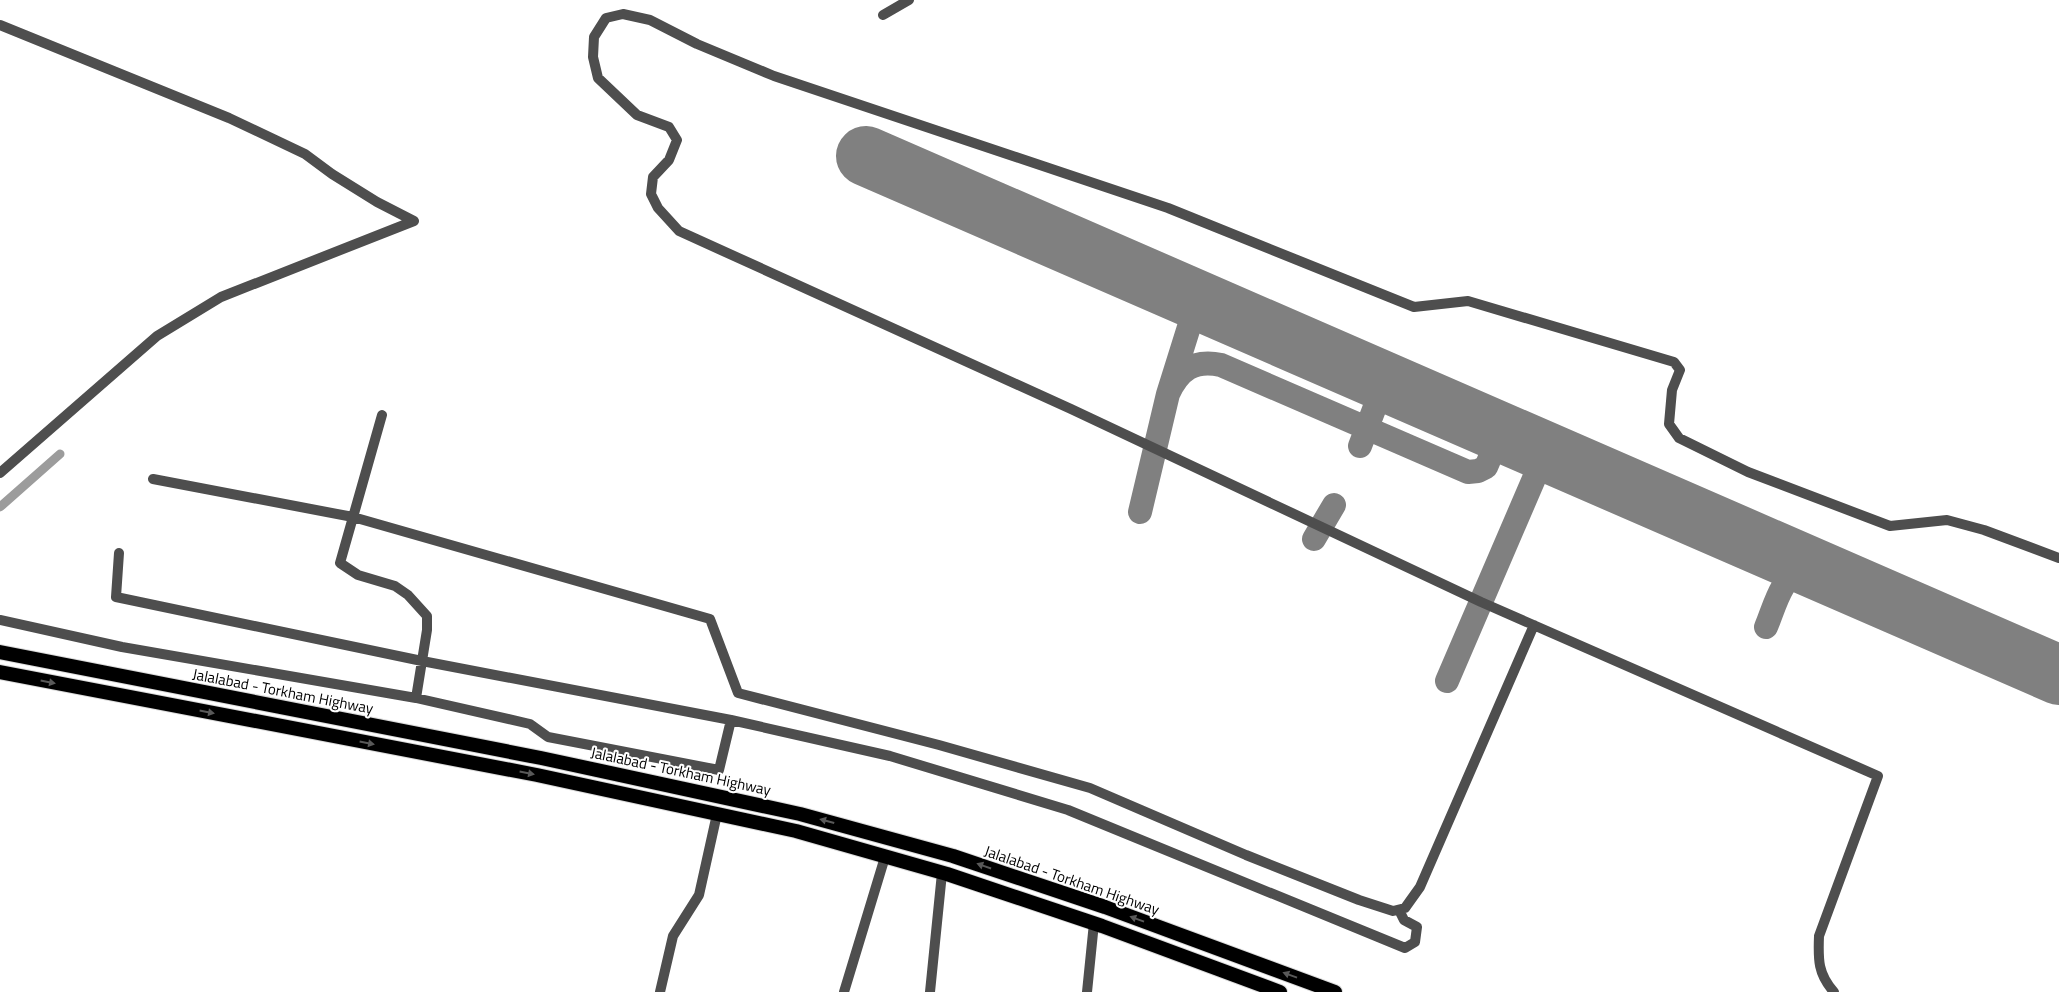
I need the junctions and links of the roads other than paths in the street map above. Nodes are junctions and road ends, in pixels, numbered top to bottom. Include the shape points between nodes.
1 (909, 0) edge
2 (883, 15) dead end
3 (0, 25) edge
4 (382, 415) dead end
5 (0, 473) edge
6 (153, 479) dead end
7 (353, 517) junction
8 (119, 553) dead end
9 (2059, 558) edge
10 (0, 620) edge
11 (1534, 625) junction
12 (0, 652) edge
13 (422, 661) junction
14 (0, 672) edge
15 (416, 698) junction
16 (731, 720) junction
17 (717, 814) junction
18 (885, 857) junction
19 (942, 873) junction
20 (1399, 910) junction
21 (1094, 923) junction
22 (660, 992) edge
23 (844, 992) edge
24 (930, 992) edge
25 (1087, 992) edge
26 (1280, 992) edge
27 (1335, 992) edge
28 (1834, 992) edge

1 - 2 street
3 - 5 street via 229,118 305,154 377,202 414,221 220,297 157,336
4 - 7 street
6 - 7 street
7 - 13 street via 340,563 358,575 395,586 427,616
7 - 20 street via 710,619 738,693 1090,788 1342,893 1393,911
8 - 13 street via 116,596
9 - 11 street via 1947,520 1890,526 1748,472 1679,438 1669,424 1672,390 1680,370 1674,362 1468,301 1414,308 1168,208 774,76 697,44 650,20 623,14 606,18 594,36 593,57 598,78 637,115 669,128 677,140 668,160 653,177 650,194 679,231
10 - 15 street via 122,647
11 - 20 street via 1420,887 1405,908
11 - 28 street via 1878,776 1819,936 1818,962 1825,982
27 -> 12 highway, Jalalabad - Torkham Highway via 1104,907 953,856 800,814 542,758
13 - 15 street
13 - 16 street
14 -> 17 highway via 537,775
15 - 16 street via 530,724 548,737 719,770
16 - 20 street via 890,756 1068,810 1405,948 1415,942 1417,928 1404,920
17 - 18 highway via 796,831
17 - 22 street via 700,895 673,936
18 - 19 highway
18 - 23 street
19 - 21 highway
19 - 24 street
21 - 25 street
21 - 26 highway

